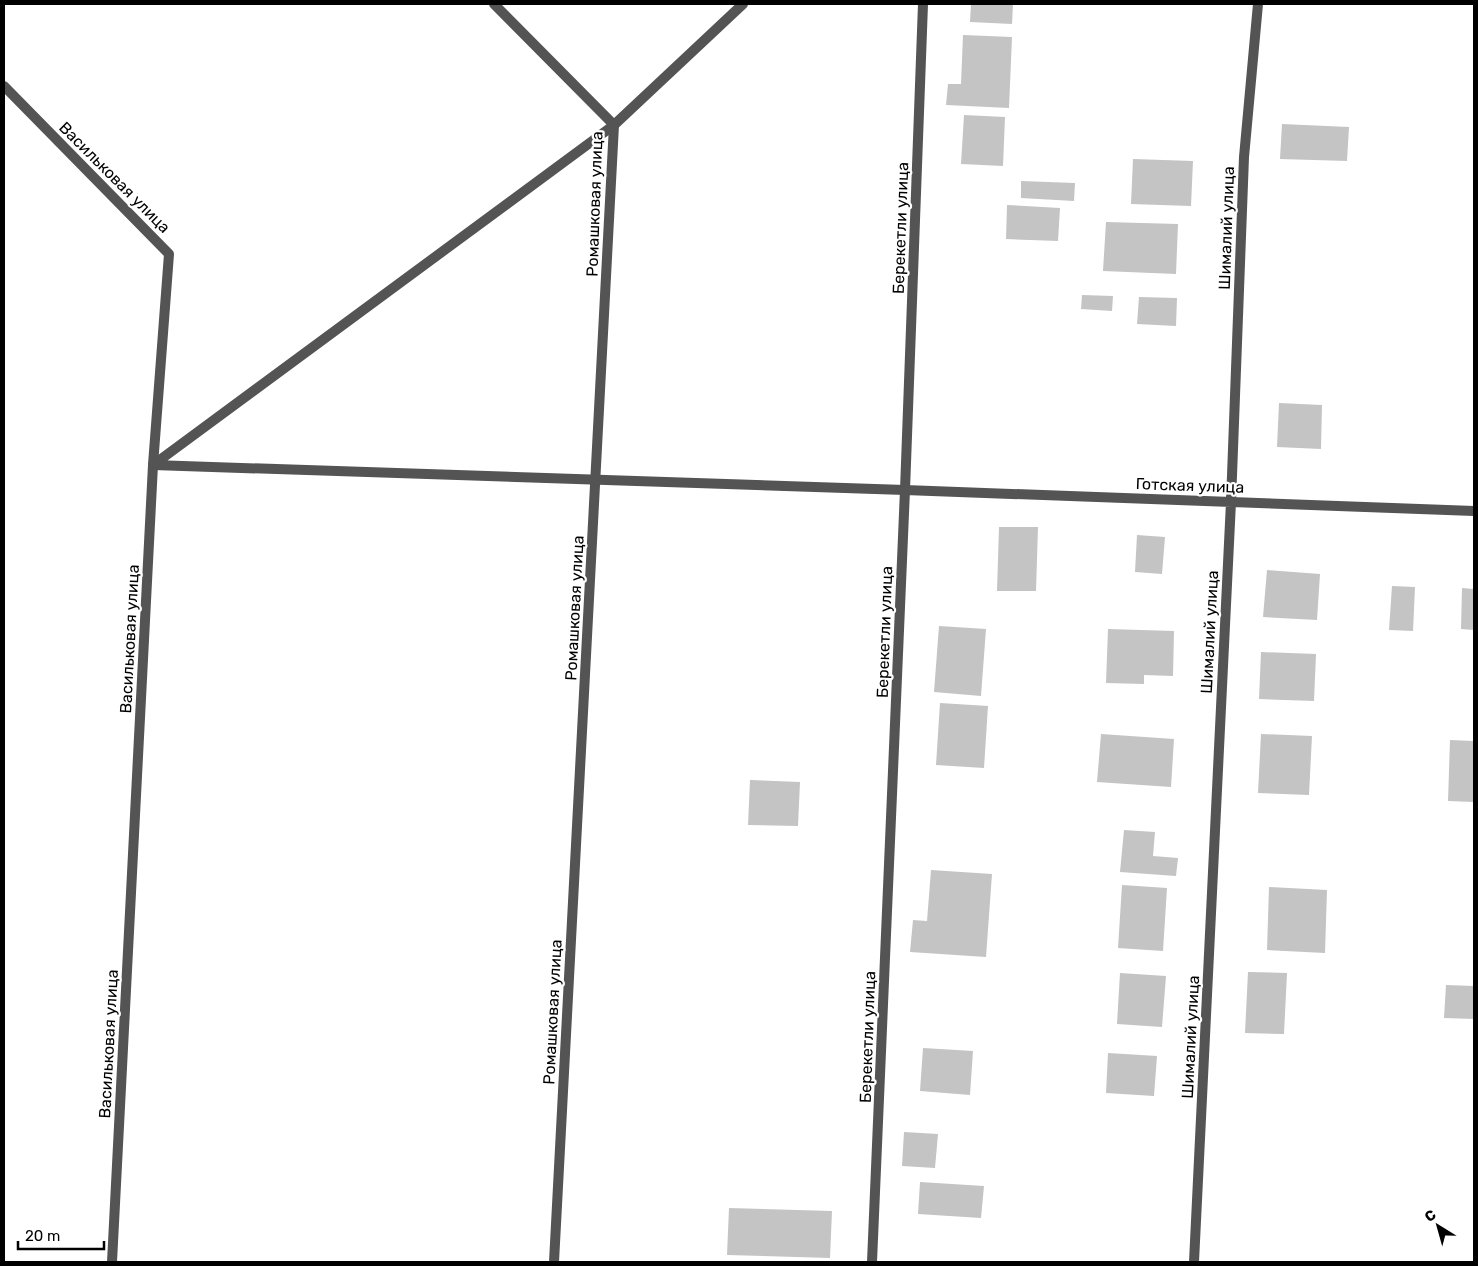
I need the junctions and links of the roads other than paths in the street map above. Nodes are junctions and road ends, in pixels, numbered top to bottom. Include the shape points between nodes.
1 (494, 4) edge
2 (742, 4) edge
3 (922, 4) edge
4 (1258, 4) edge
5 (4, 86) edge
6 (614, 126) junction
7 (153, 465) junction
8 (596, 479) junction
9 (905, 490) junction
10 (1231, 502) junction
11 (1474, 511) edge
12 (112, 1262) edge
13 (554, 1262) edge
14 (872, 1262) edge
15 (1194, 1262) edge

1 - 6 street, Ромашковая улица
2 - 6 street
3 - 9 street, Берекетли улица
4 - 10 street, Шималий улица via 1244,156
5 - 7 street, Васильковая улица via 169,254
6 - 7 street
6 - 8 street, Ромашковая улица
7 - 8 street, Готская улица
7 - 12 street, Васильковая улица
8 - 9 street, Готская улица
8 - 13 street, Ромашковая улица
9 - 10 street, Готская улица
9 - 14 street, Берекетли улица
10 - 11 street, Готская улица
10 - 15 street, Шималий улица

